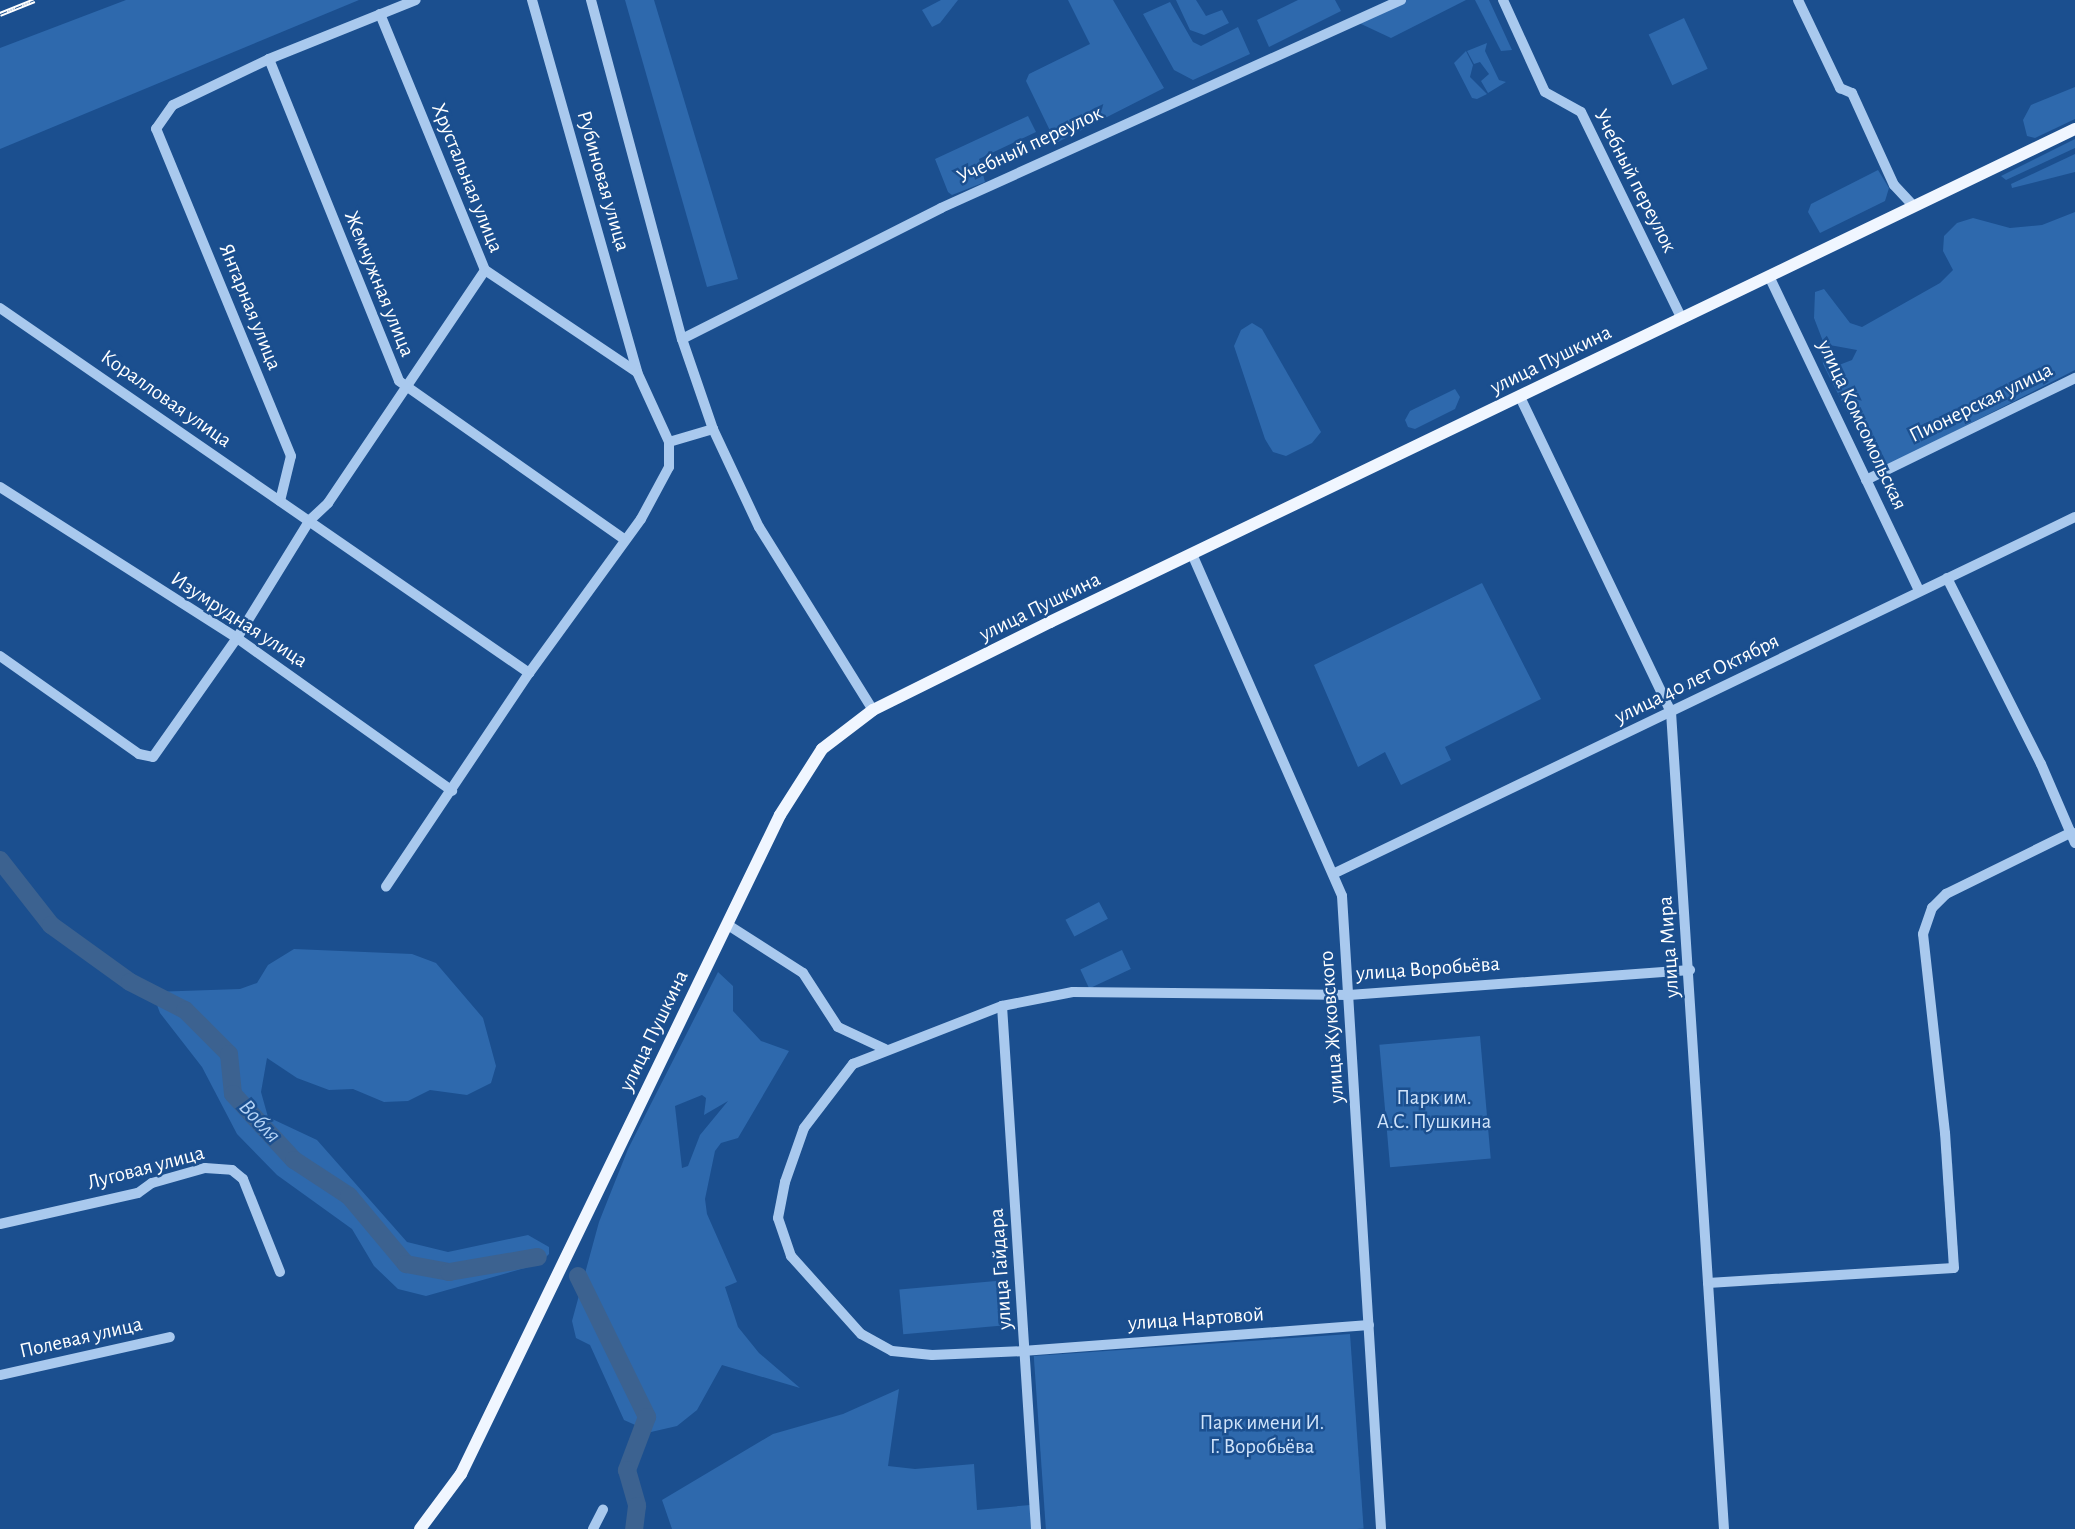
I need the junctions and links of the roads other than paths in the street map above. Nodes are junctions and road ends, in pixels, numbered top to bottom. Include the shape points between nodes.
1 (416, 0) edge
2 (532, 0) edge
3 (591, 0) edge
4 (1401, 0) edge
5 (1503, 0) edge
6 (1798, 0) edge
7 (380, 14) junction
8 (269, 59) junction
9 (2075, 129) edge
10 (1912, 204) junction
11 (485, 270) junction
12 (1769, 276) junction
13 (0, 308) edge
14 (1682, 319) junction
15 (682, 339) junction
16 (637, 372) junction
17 (2075, 378) edge
18 (405, 387) junction
19 (1520, 397) junction
20 (713, 429) junction
21 (669, 442) junction
22 (1866, 480) junction
23 (0, 487) edge
24 (280, 502) junction
25 (2075, 517) edge
26 (310, 520) junction
27 (625, 540) junction
28 (1192, 554) junction
29 (1947, 578) junction
30 (1919, 591) junction
31 (237, 638) junction
32 (0, 656) edge
33 (529, 673) junction
34 (873, 710) junction
35 (1671, 712) junction
36 (452, 791) junction
37 (2072, 832) junction
38 (2075, 843) edge
39 (1335, 873) junction
40 (386, 887) dead end
41 (728, 925) junction
42 (1690, 970) junction
43 (1349, 995) junction
44 (1002, 1006) junction
45 (885, 1049) junction
46 (0, 1224) edge
47 (280, 1272) dead end
48 (1707, 1283) junction
49 (1369, 1325) junction
50 (170, 1338) dead end
51 (1026, 1351) junction
52 (0, 1376) edge
53 (603, 1509) dead end
54 (420, 1529) edge
55 (593, 1529) edge
56 (1036, 1529) edge
57 (1381, 1529) edge
58 (1724, 1529) edge

1 - 7 street
2 - 16 street, Рубиновая улица
3 - 15 street
4 - 15 street, Учебный переулок via 941,208
5 - 14 street, Учебный переулок via 1545,92 1581,112
6 - 10 street via 1840,88 1852,93 1894,185
7 - 8 street
7 - 11 street, Хрустальная улица
8 - 18 street, Жемчужная улица via 392,371
8 - 24 street, Янтарная улица via 173,105 156,129 291,456
9 - 10 main road, улица Пушкина
10 - 12 main road, улица Пушкина
11 - 16 street, Хрустальная улица
11 - 18 street
12 - 14 main road, улица Пушкина
12 - 22 street, улица Комсомольская
13 - 24 street, Коралловая улица
14 - 19 main road, улица Пушкина
15 - 20 street
16 - 21 street
17 - 22 street, Пионерская улица
18 - 26 street via 328,503
18 - 27 street, Жемчужная улица
19 - 28 main road, улица Пушкина
19 - 35 street, улица Мира
20 - 21 street
20 - 34 street via 759,527
21 - 27 street via 665,476
22 - 30 street, улица Комсомольская
23 - 31 street, Изумрудная улица
24 - 26 street, Коралловая улица
25 - 29 street, улица 40 лет Октября
26 - 31 street
26 - 33 street
27 - 33 street
28 - 34 main road, улица Пушкина
28 - 39 street, улица Жуковского
29 - 30 street, улица 40 лет Октября
29 - 37 street
30 - 35 street, улица 40 лет Октября
31 - 32 street via 153,757 139,754
31 - 36 street, Изумрудная улица
33 - 36 street
34 - 41 main road, улица Пушкина via 822,749 810,765 780,815
35 - 39 street, улица 40 лет Октября
35 - 42 street, улица Мира
36 - 40 street
37 - 38 street
37 - 48 street via 1945,894 1937,900 1923,934 1945,1133 1954,1268
39 - 43 street, улица Жуковского via 1342,897
41 - 45 street via 803,973 838,1027
41 - 54 main road, улица Пушкина via 461,1474
42 - 43 street, улица Воробьёва
42 - 48 street, улица Мира
43 - 44 street, улица Воробьёва via 1073,992
43 - 49 street, улица Жуковского
44 - 45 street
44 - 51 street, улица Гайдара
45 - 51 street via 853,1064 804,1128 778,1218 791,1256 860,1334 892,1352
46 - 47 street, Луговая улица via 138,1193 152,1183 205,1168 232,1170 243,1179
48 - 58 street, улица Мира
49 - 51 street, улица Нартовой
49 - 57 street, улица Жуковского
50 - 52 street, Полевая улица
51 - 56 street, улица Гайдара
53 - 55 street

